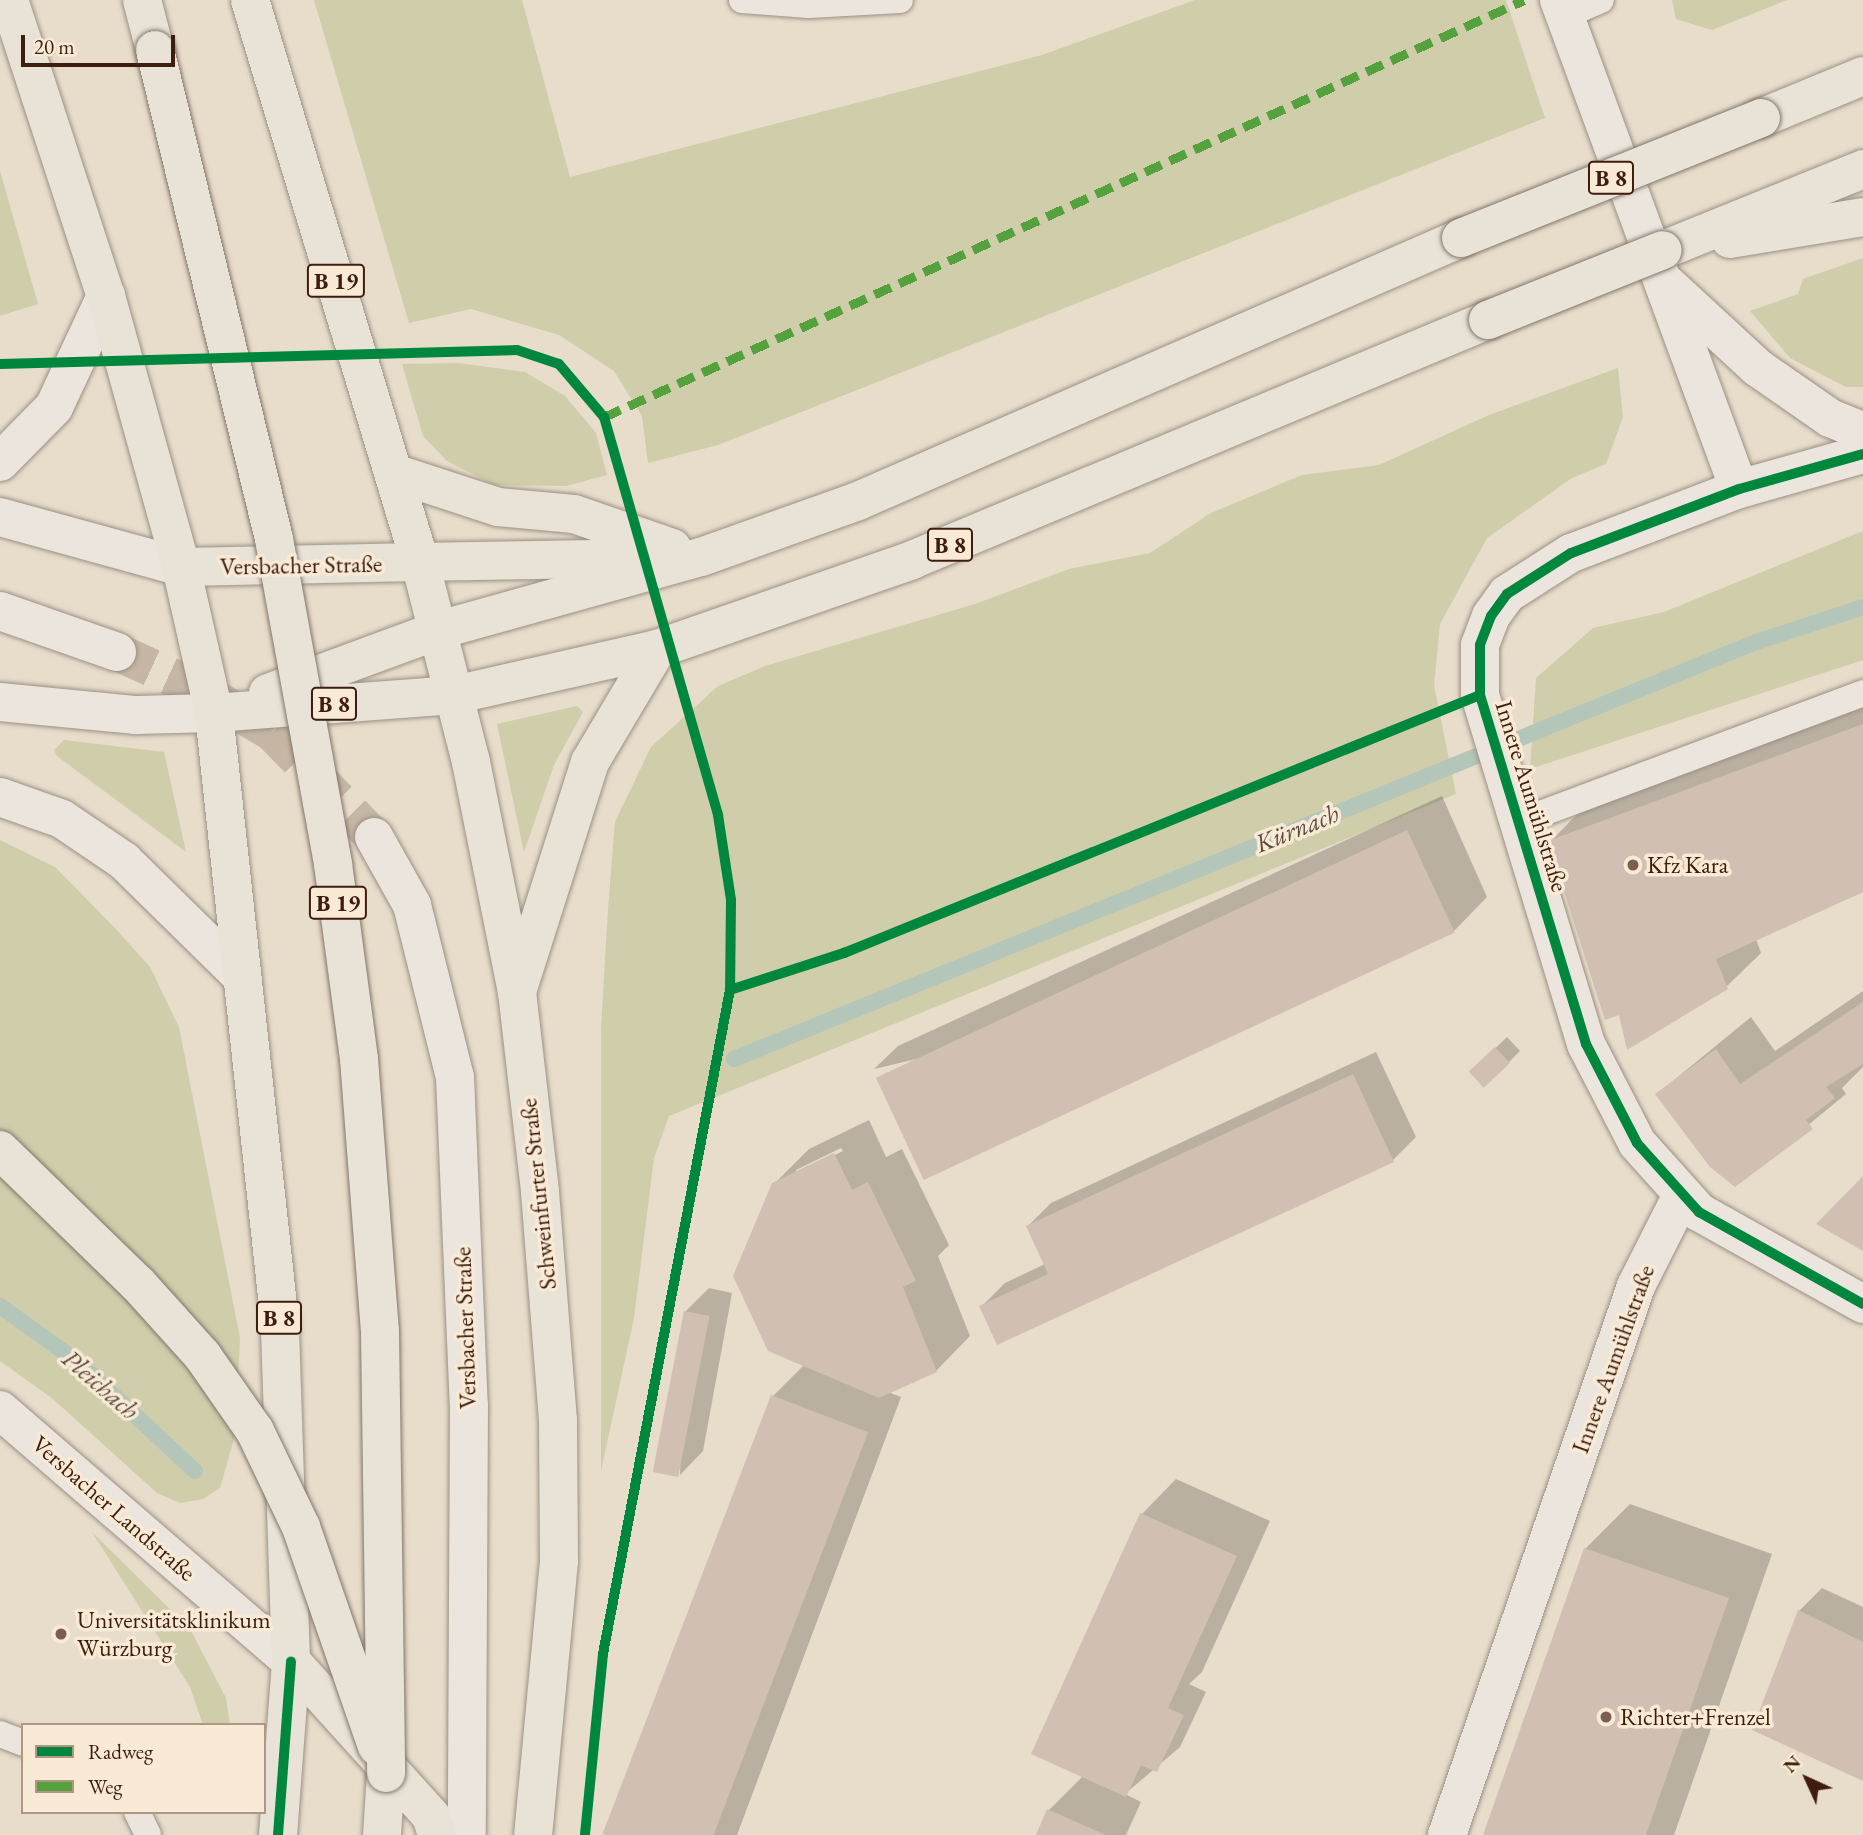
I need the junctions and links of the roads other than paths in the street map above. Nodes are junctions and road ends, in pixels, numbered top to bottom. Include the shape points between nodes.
1 (9, 0) edge
2 (142, 0) edge
3 (250, 0) edge
4 (742, 0) edge
5 (900, 0) edge
6 (1601, 0) edge
7 (1562, 8) edge
8 (1863, 76) edge
9 (1863, 169) edge
10 (1856, 219) edge
11 (1663, 265) junction
12 (106, 296) junction
13 (1863, 431) edge
14 (1863, 454) edge
15 (0, 462) edge
16 (394, 473) junction
17 (1739, 489) junction
18 (0, 517) edge
19 (701, 557) junction
20 (420, 562) junction
21 (181, 567) junction
22 (0, 611) edge
23 (439, 630) junction
24 (657, 649) junction
25 (117, 652) tunnel mouth
26 (1863, 693) edge
27 (454, 695) junction
28 (0, 702) edge
29 (214, 713) junction
30 (0, 797) edge
31 (1514, 816) junction
32 (374, 837) tunnel mouth
33 (241, 976) junction
34 (517, 992) junction
35 (0, 1150) edge
36 (1681, 1197) junction
37 (1863, 1304) edge
38 (7, 1423) edge
39 (291, 1661) junction
40 (287, 1713) junction
41 (357, 1732) junction
42 (386, 1773) junction
43 (138, 1814) edge
44 (148, 1835) edge
45 (278, 1835) edge
46 (382, 1835) edge
47 (437, 1835) edge
48 (467, 1835) edge
49 (533, 1835) edge
50 (1447, 1835) edge

1 - 12 main road
2 - 42 main road, B 19, bridge via 274,539 347,968 380,1331
3 - 16 main road, B 19
4 - 5 lane via 808,5
6 - 7 lane
7 - 11 street
8 - 19 main road, B 8, bridge via 1461,238 858,501
9 - 11 main road, B 8 via 1799,195
10 - 11 main road, B 8
11 - 13 street via 1758,368 1830,418
11 - 17 street
11 - 24 main road, B 8, bridge via 1488,320 912,560
12 - 15 street via 54,407
12 - 21 main road
14 - 17 street, Innere Aumühlstraße
16 - 19 main road via 498,507 575,514
16 - 20 main road, B 19
17 - 31 street, Innere Aumühlstraße via 1571,553 1507,594 1480,645 1480,695
18 - 21 street
19 - 20 main road, B 8
19 - 23 main road, B 8
20 - 21 main road, Versbacher Straße
20 - 23 main road, Schweinfurter Straße
21 - 29 main road
22 - 25 street
23 - 27 main road, Schweinfurter Straße
23 - 29 main road, B 8
24 - 27 main road, B 8
24 - 34 main road via 590,762
26 - 31 lane, Innere Aumühlstraße
27 - 29 main road, B 8
27 - 34 main road, Schweinfurter Straße
28 - 29 street via 136,715
29 - 33 main road, B 8
30 - 33 street via 62,819 124,861
31 - 36 street, Innere Aumühlstraße via 1586,1044 1637,1143
32 - 48 street, Versbacher Straße via 412,905 455,1077 469,1405
33 - 39 main road, B 8 via 280,1324
34 - 49 main road, Schweinfurter Straße via 558,1420 559,1561
35 - 42 main road, B 19, bridge via 148,1294 202,1354 255,1431 301,1527
36 - 37 street
36 - 50 street, Innere Aumühlstraße via 1636,1286
38 - 39 street, Versbacher Landstraße
39 - 40 main road, B 8
39 - 41 main road
40 - 41 main road
40 - 45 main road, B 8
41 - 47 main road via 431,1816
42 - 46 main road, B 19
43 - 44 lane

